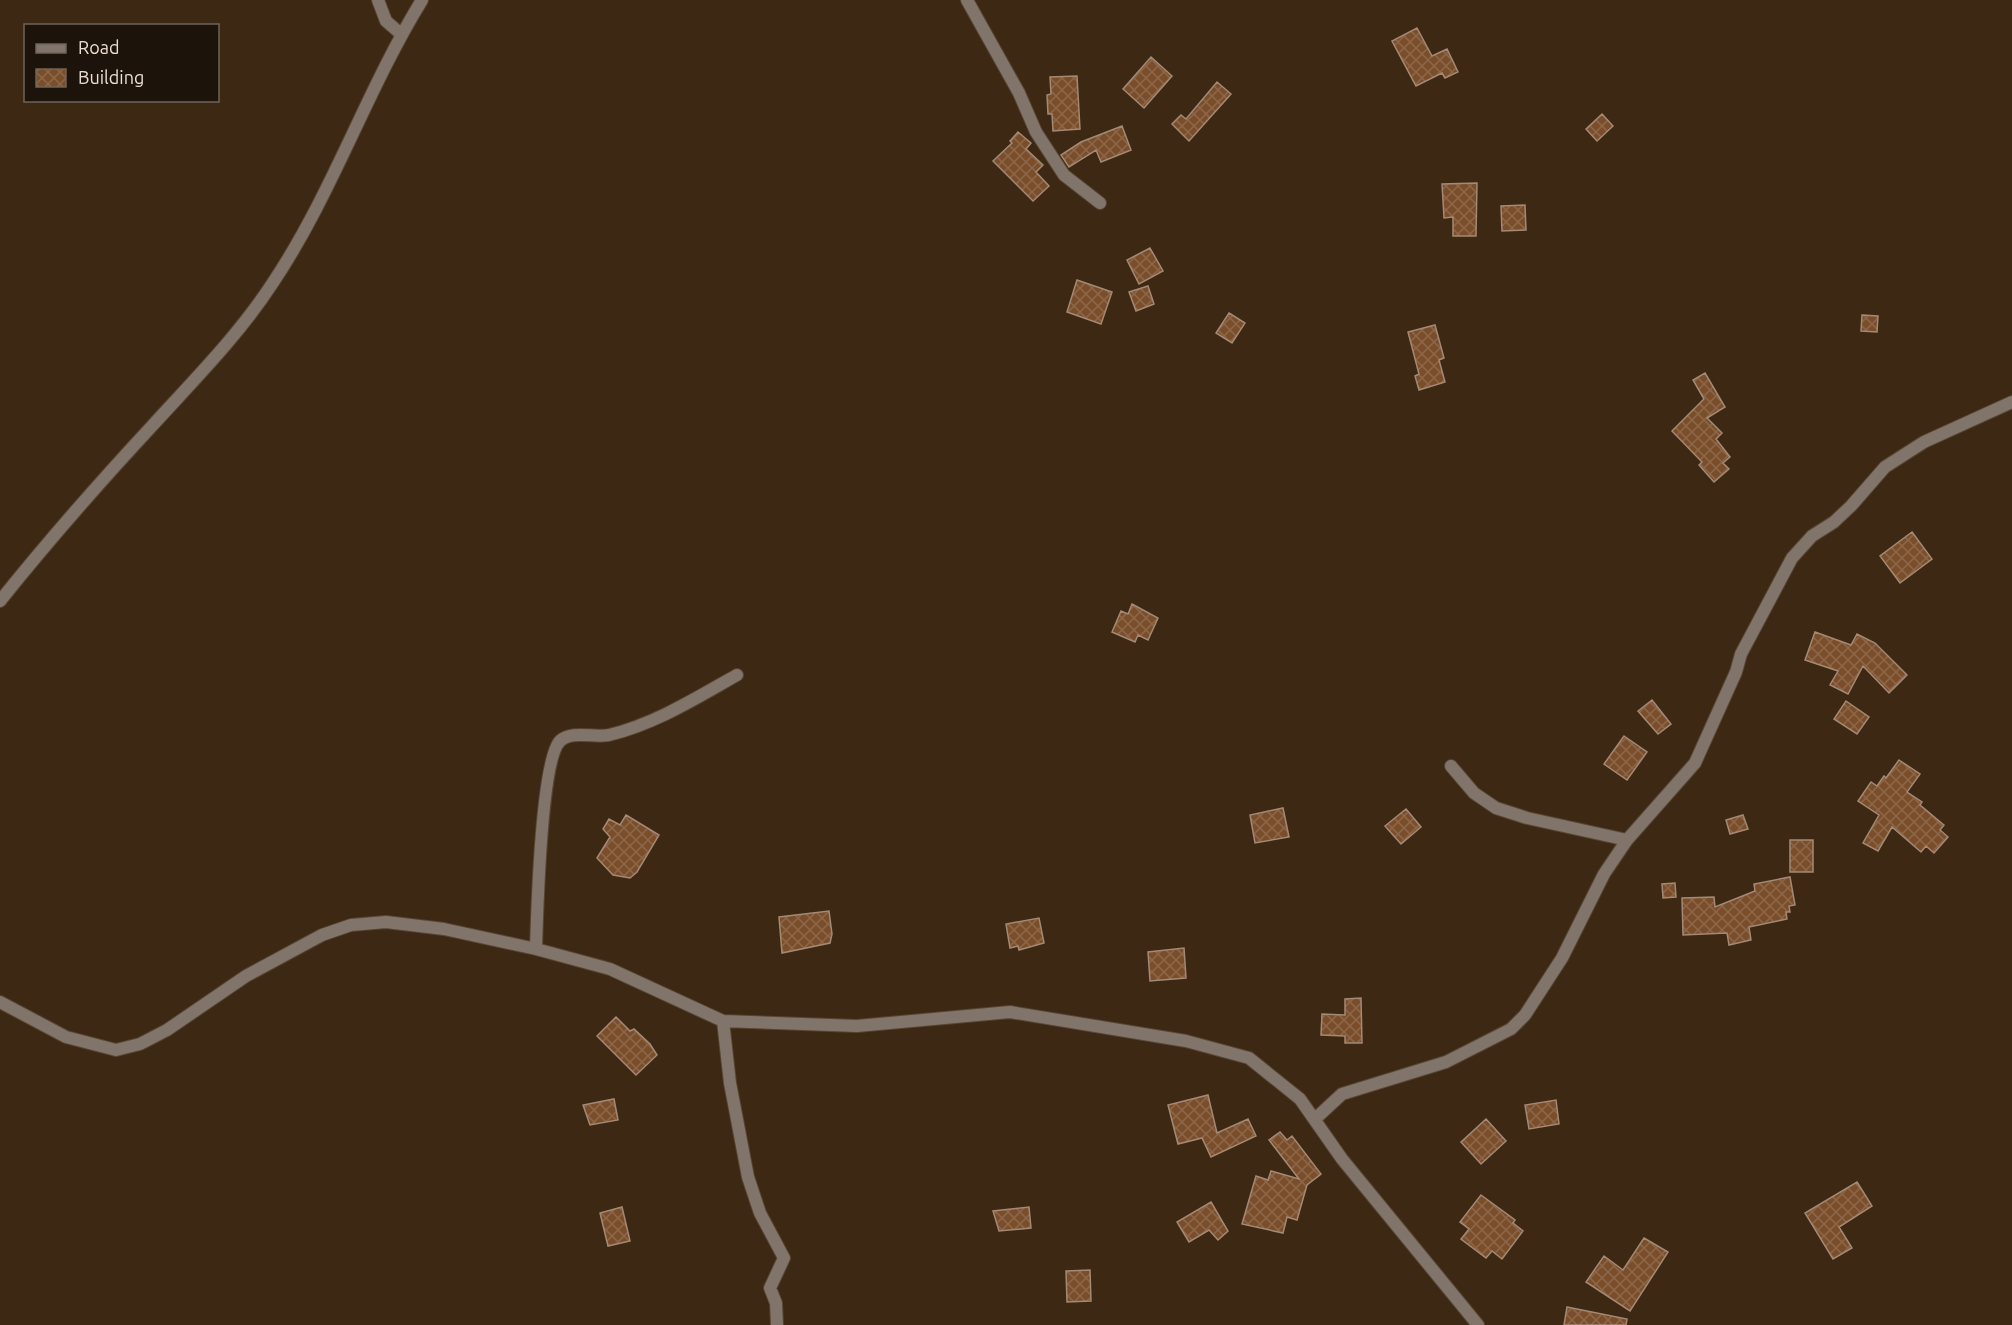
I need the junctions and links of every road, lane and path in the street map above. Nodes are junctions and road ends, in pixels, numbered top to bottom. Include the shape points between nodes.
1 (378, 0) edge
2 (423, 0) edge
3 (967, 0) edge
4 (401, 34) junction
5 (1100, 203) dead end
6 (2012, 402) edge
7 (0, 601) edge
8 (737, 675) dead end
9 (1451, 766) dead end
10 (1627, 840) junction
11 (536, 949) junction
12 (0, 1002) edge
13 (723, 1021) junction
14 (1315, 1119) junction
15 (777, 1325) edge
16 (1478, 1325) edge

1 - 4 street via 386,21
2 - 4 street
3 - 5 street via 1019,93 1036,132 1064,175
4 - 7 street via 321,199 272,285 217,355 60,526
6 - 10 street via 1924,442 1884,467 1851,506 1812,536 1792,558 1741,654 1695,763
8 - 11 street via 641,725 607,735 573,735 560,741 548,786 538,864
9 - 10 street via 1474,793 1496,808
10 - 14 street via 1604,874 1541,994 1511,1029 1446,1062 1342,1094
11 - 12 street via 444,929 386,922 351,925 322,935 246,976 167,1030 117,1050 66,1037
11 - 13 street via 610,969
13 - 14 street via 857,1026 1010,1011 1078,1021 1186,1041 1249,1058 1300,1099
13 - 15 street via 748,1177 760,1213 783,1258 770,1288 776,1303
14 - 16 street via 1342,1159

